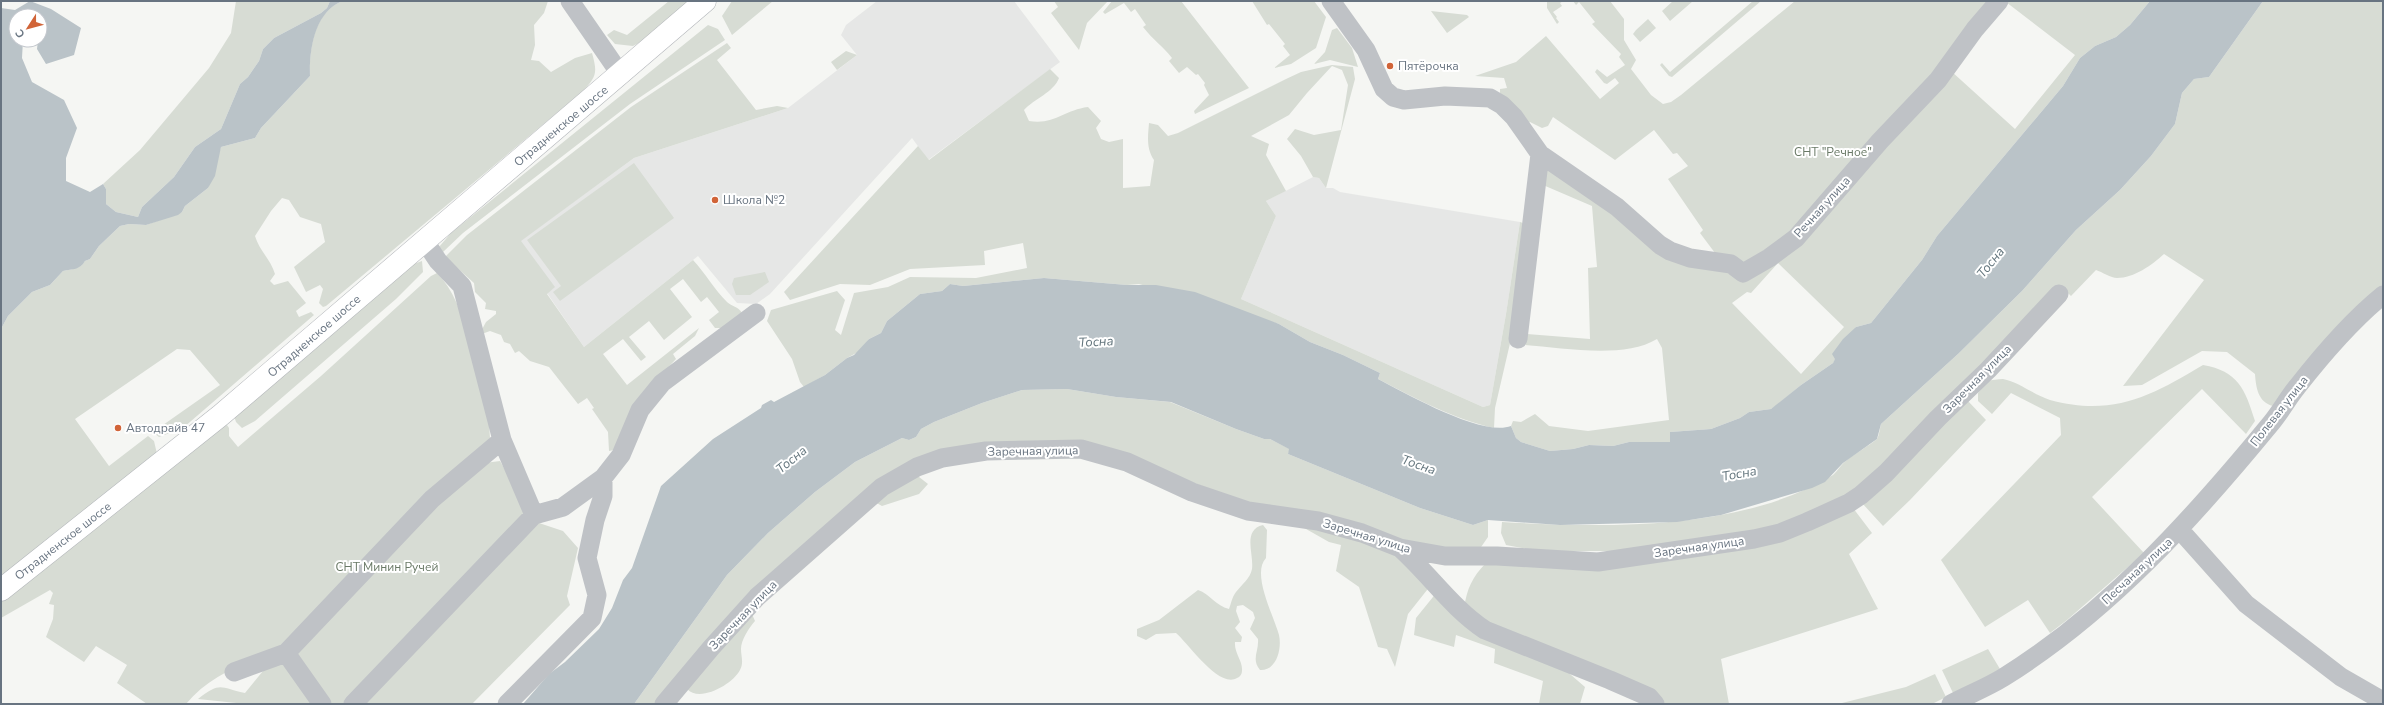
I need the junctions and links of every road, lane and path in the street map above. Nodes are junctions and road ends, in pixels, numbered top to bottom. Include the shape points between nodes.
1 (570, 1) edge
2 (705, 1) edge
3 (1331, 1) edge
4 (1999, 1) edge
5 (621, 75) junction
6 (1540, 154) junction
7 (424, 240) junction
8 (2059, 294) dead end
9 (2383, 295) edge
10 (756, 313) dead end
11 (1518, 339) dead end
12 (502, 440) junction
13 (603, 478) junction
14 (534, 515) junction
15 (2180, 530) junction
16 (1400, 548) junction
17 (1, 590) edge
18 (286, 653) junction
19 (234, 672) dead end
20 (2383, 701) edge
21 (322, 704) edge
22 (353, 704) edge
23 (507, 704) edge
24 (664, 704) edge
25 (1655, 704) edge
26 (1950, 704) edge

1 - 5 street
2 - 5 main road, Отрадненское шоссе
3 - 6 street via 1366,50 1384,90 1393,97 1404,100 1445,96 1490,98 1514,117
4 - 6 street, Речная улица via 1938,80 1880,141 1796,238 1743,273 1731,264 1690,258 1670,251 1617,208
5 - 7 main road, Отрадненское шоссе
6 - 11 street
7 - 12 street via 438,261 462,286
7 - 17 main road, Отрадненское шоссе via 221,415
8 - 16 street, Заречная улица via 1886,473 1849,504 1794,528 1754,540 1598,562 1497,556 1445,556
9 - 15 street, Полевая улица via 2364,311 2297,387 2273,420
10 - 13 street via 662,383 640,410 621,455
12 - 14 street
12 - 18 street via 432,500
13 - 14 street via 564,507
13 - 23 street via 603,496 586,558 597,595 592,618
14 - 22 street
15 - 20 street, Песчаная улица via 2246,604 2341,677
15 - 26 street, Песчаная улица via 2115,593 2072,628 2004,677
16 - 24 street, Заречная улица via 1362,533 1318,521 1248,511 1192,492 1126,462 1081,449 986,451 942,458 917,467 882,487 769,587 711,648
16 - 25 street via 1421,567 1464,615 1485,630 1610,680 1649,697
18 - 19 street
18 - 21 street

